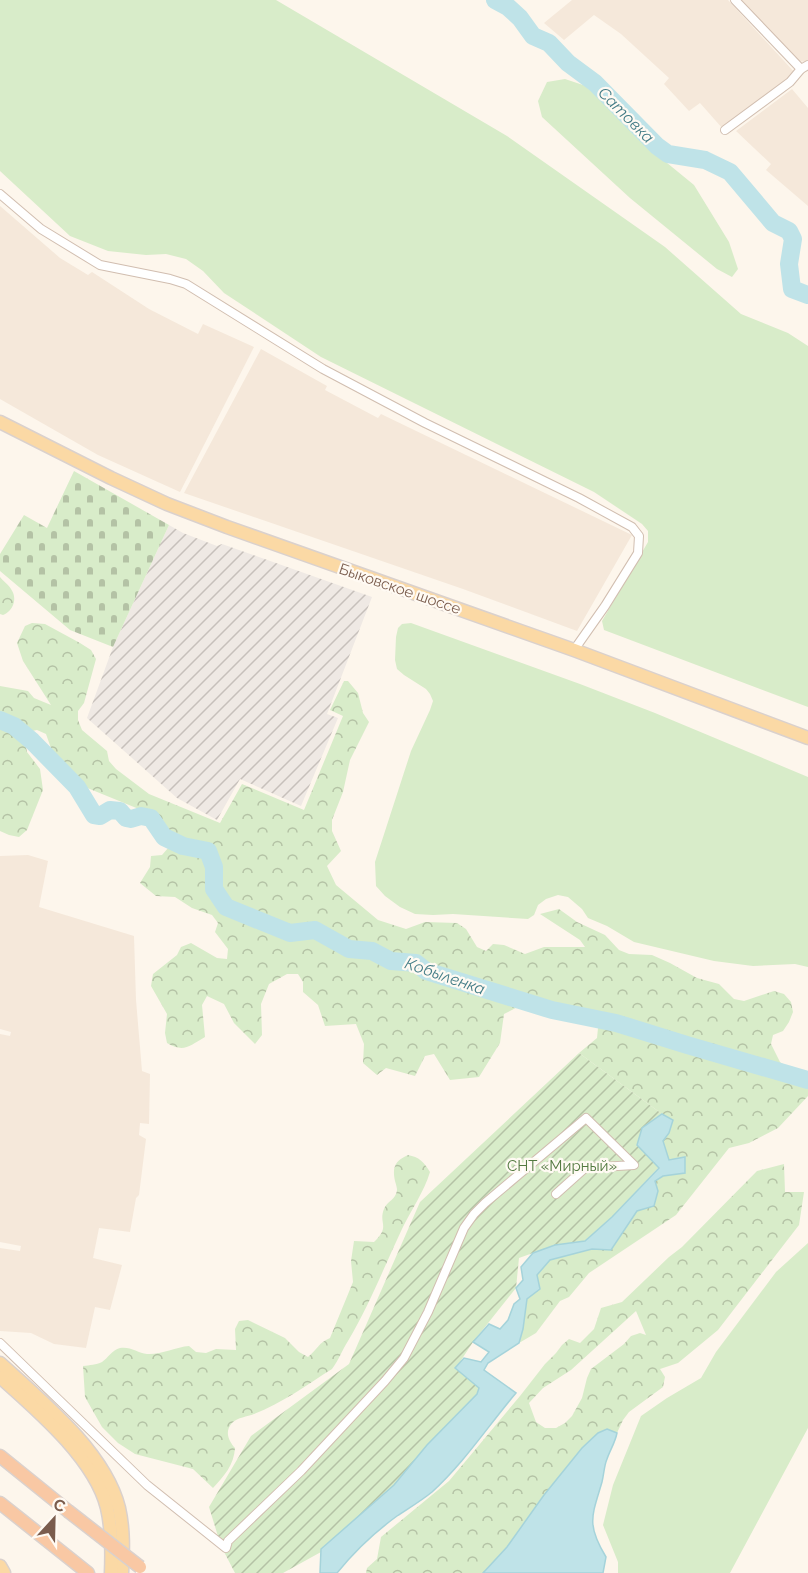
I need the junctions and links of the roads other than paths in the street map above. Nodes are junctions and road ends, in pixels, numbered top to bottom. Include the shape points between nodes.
1 (735, 0) edge
2 (804, 67) edge
3 (725, 130) dead end
4 (0, 194) edge
5 (0, 422) edge
6 (574, 650) junction
7 (808, 738) edge
8 (556, 1194) dead end
9 (0, 1343) edge
10 (0, 1363) edge
11 (0, 1377) edge
12 (0, 1456) edge
13 (0, 1503) edge
14 (0, 1566) edge
15 (144, 1570) edge
16 (4, 1573) edge
17 (88, 1573) edge
18 (111, 1573) edge
19 (123, 1573) edge

1 - 2 street
2 - 3 street
4 - 6 street via 41,229 100,265 186,284 322,369 632,527 639,536 638,553
5 - 6 main road, Быковское шоссе via 167,504
6 - 7 main road, Быковское шоссе
8 - 9 street via 585,1168 634,1165 586,1118 485,1203 464,1228 404,1358 301,1471 228,1541 226,1548 147,1485
10 - 19 main road via 85,1446 109,1482 123,1536
11 - 18 main road via 78,1454 99,1485 112,1537
12 - 15 highway, bridge
13 - 17 highway
14 - 16 main road

